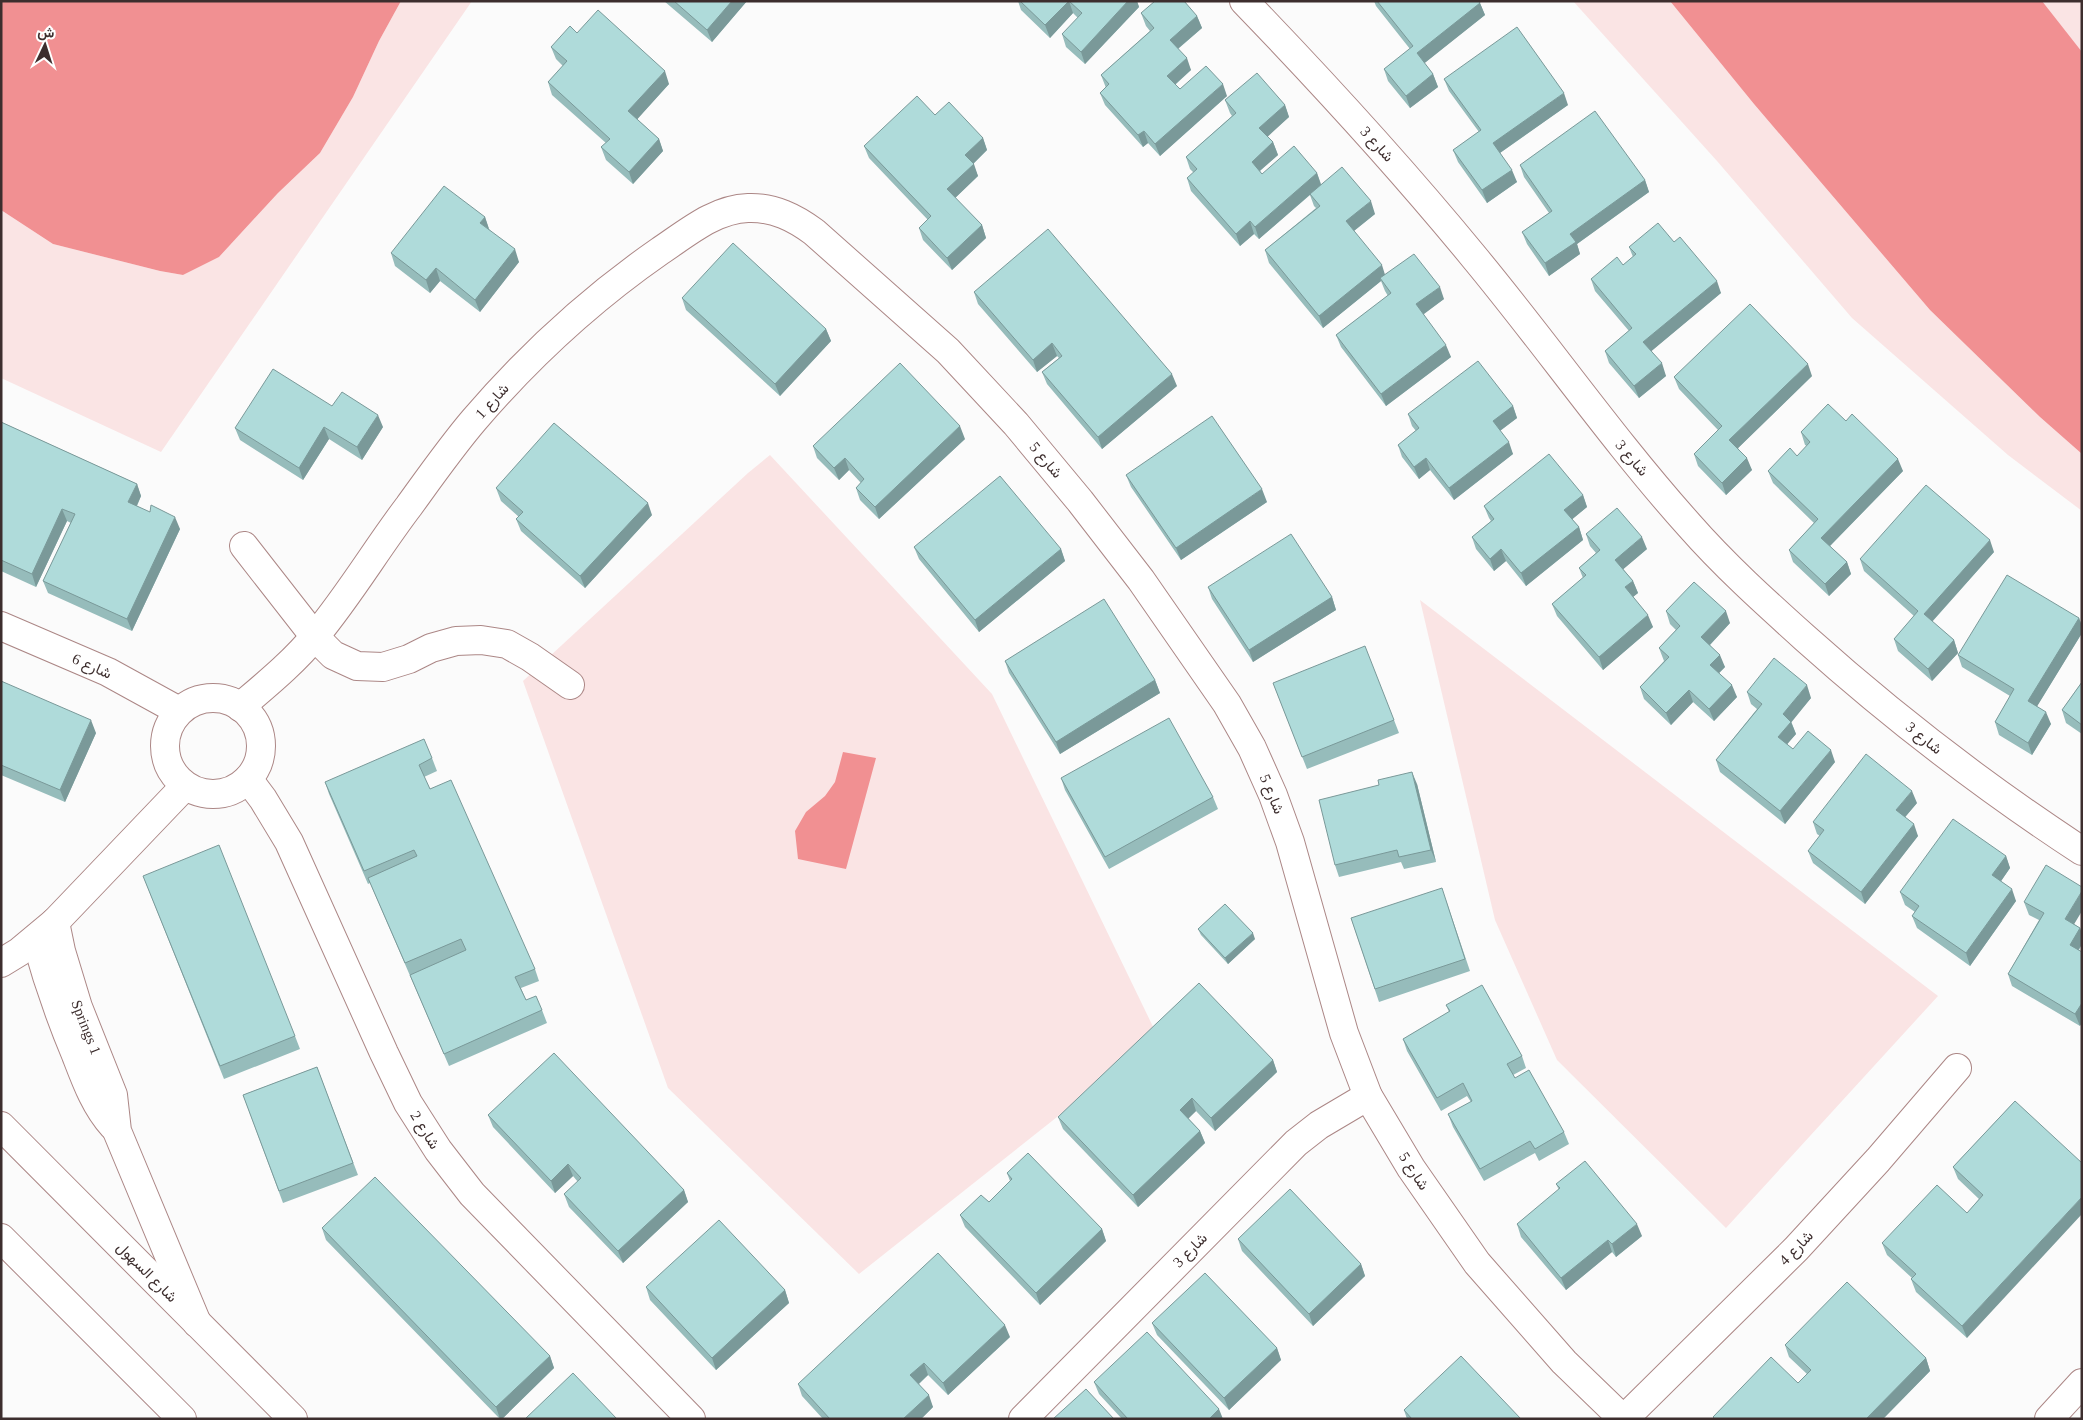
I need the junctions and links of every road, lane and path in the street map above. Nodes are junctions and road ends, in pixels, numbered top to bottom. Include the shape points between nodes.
1 (1244, 1) edge
2 (814, 232) joint
3 (244, 546) dead end
4 (1, 626) edge
5 (314, 637) junction
6 (570, 685) dead end
7 (240, 707) junction
8 (179, 711) junction
9 (248, 779) junction
10 (185, 786) junction
11 (2082, 852) edge
12 (46, 931) junction
13 (1, 963) edge
14 (1958, 1068) dead end
15 (1368, 1096) junction
16 (1, 1126) edge
17 (1, 1238) edge
18 (197, 1322) junction
19 (2082, 1384) edge
20 (182, 1419) edge
21 (293, 1419) edge
22 (691, 1419) edge
23 (1023, 1419) edge
24 (1624, 1419) edge
25 (2049, 1419) edge

1 - 11 street, شارع 3 via 1400,169 1475,258 1617,441 1690,526 1770,606 1854,681 1941,753
2 - 5 street, شارع 1 via 795,218 772,210 749,208 725,212 703,222 585,309 523,366 473,421
2 - 15 street, شارع 5 via 948,351 1016,424 1080,500 1227,704 1274,795 1344,1033
3 - 5 street
4 - 8 street, شارع 6 via 108,672
5 - 6 street via 333,655 357,666 383,667 456,641 507,644
5 - 7 street, شارع 1 via 279,674
7 - 8 street via 226,700 209,698 193,702
7 - 9 street via 252,718 259,734 260,750
8 - 10 street via 169,725 166,758 173,774
9 - 10 street via 218,794 201,793
9 - 22 street, شارع 2 via 289,842 408,1103 438,1150 472,1194
10 - 12 street
12 - 13 street
12 - 18 street, Springs 1 via 61,951 78,1006 113,1095 117,1131
14 - 24 street, شارع 4 via 1796,1248
15 - 23 street, شارع 3 via 1319,1125 1296,1143
15 - 24 street, شارع 5 via 1411,1168 1477,1263 1564,1362
16 - 18 street, شارع السهول
17 - 20 street
18 - 21 street, شارع السهول
19 - 25 street

